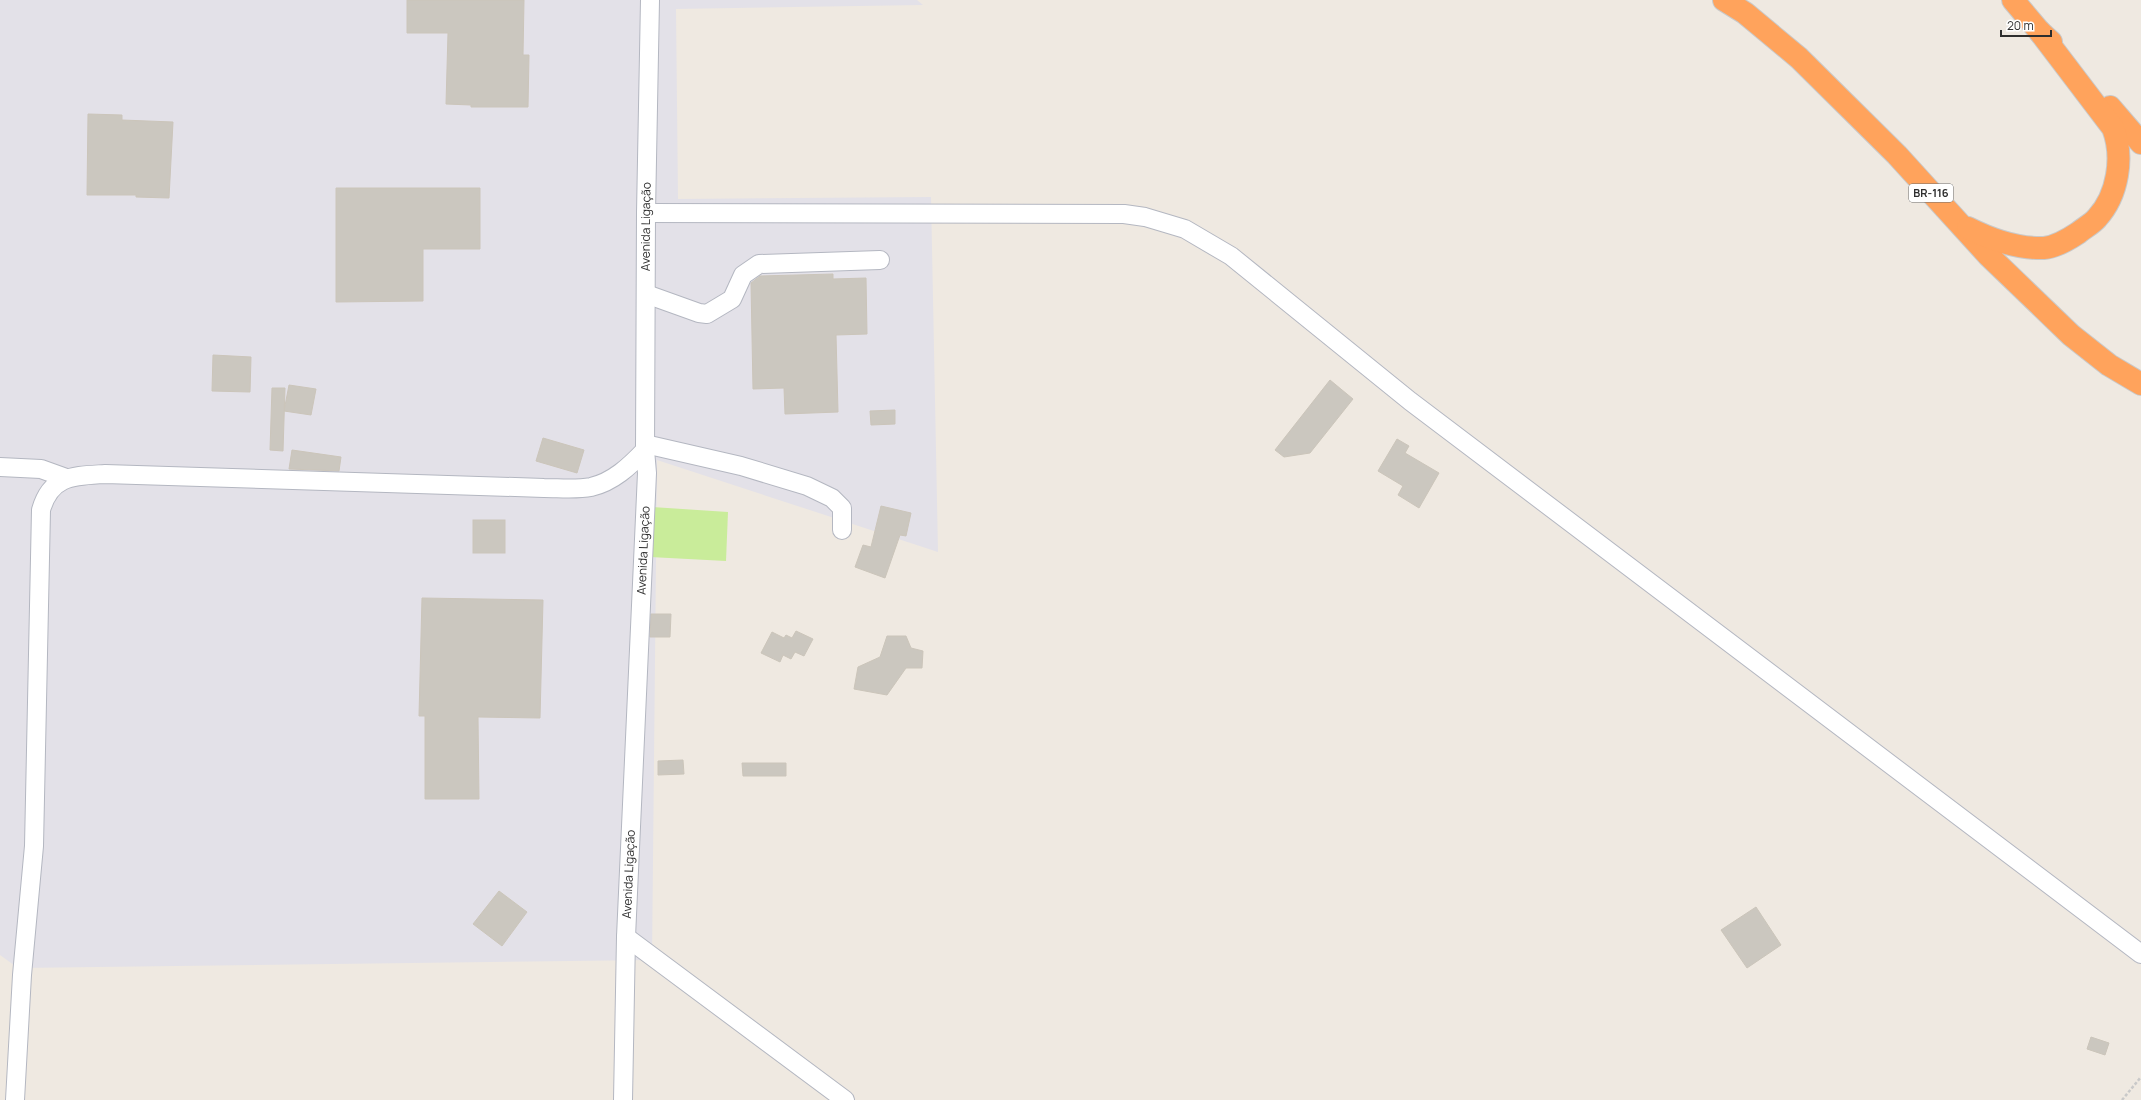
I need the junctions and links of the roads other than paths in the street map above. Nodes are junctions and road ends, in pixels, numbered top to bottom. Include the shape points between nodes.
1 (650, 0) edge
2 (1724, 0) edge
3 (2013, 0) edge
4 (2040, 32) junction
5 (2141, 143) edge
6 (646, 213) junction
7 (1957, 222) junction
8 (880, 260) dead end
9 (646, 294) junction
10 (2141, 384) edge
11 (645, 447) junction
12 (0, 467) edge
13 (66, 478) junction
14 (842, 530) dead end
15 (626, 937) junction
16 (2141, 954) edge
17 (15, 1100) edge
18 (623, 1100) edge
19 (845, 1100) edge

1 - 6 street, Avenida Ligação
2 - 7 highway, BR-116 via 1745,13 1799,58 1897,154
3 - 4 highway
4 - 5 highway via 2063,52
4 - 7 highway via 2113,128 2119,159 2110,197 2101,213 2088,225 2069,239 2046,248 2002,243
6 - 9 street, Avenida Ligação
6 - 16 street via 1102,214 1145,217 1185,229 1231,256 1416,406
7 - 10 highway, BR-116 via 2071,335 2109,365
8 - 9 street via 759,264 743,275 732,299 707,314
9 - 11 street, Avenida Ligação
11 - 13 street via 631,465 617,475 590,487 536,488 105,474
11 - 14 street via 740,466 807,486 832,498 842,508
11 - 15 street, Avenida Ligação via 646,480
12 - 13 street via 41,469
13 - 17 street via 50,490 41,510 34,846 22,975
15 - 18 street, Avenida Ligação
15 - 19 street

